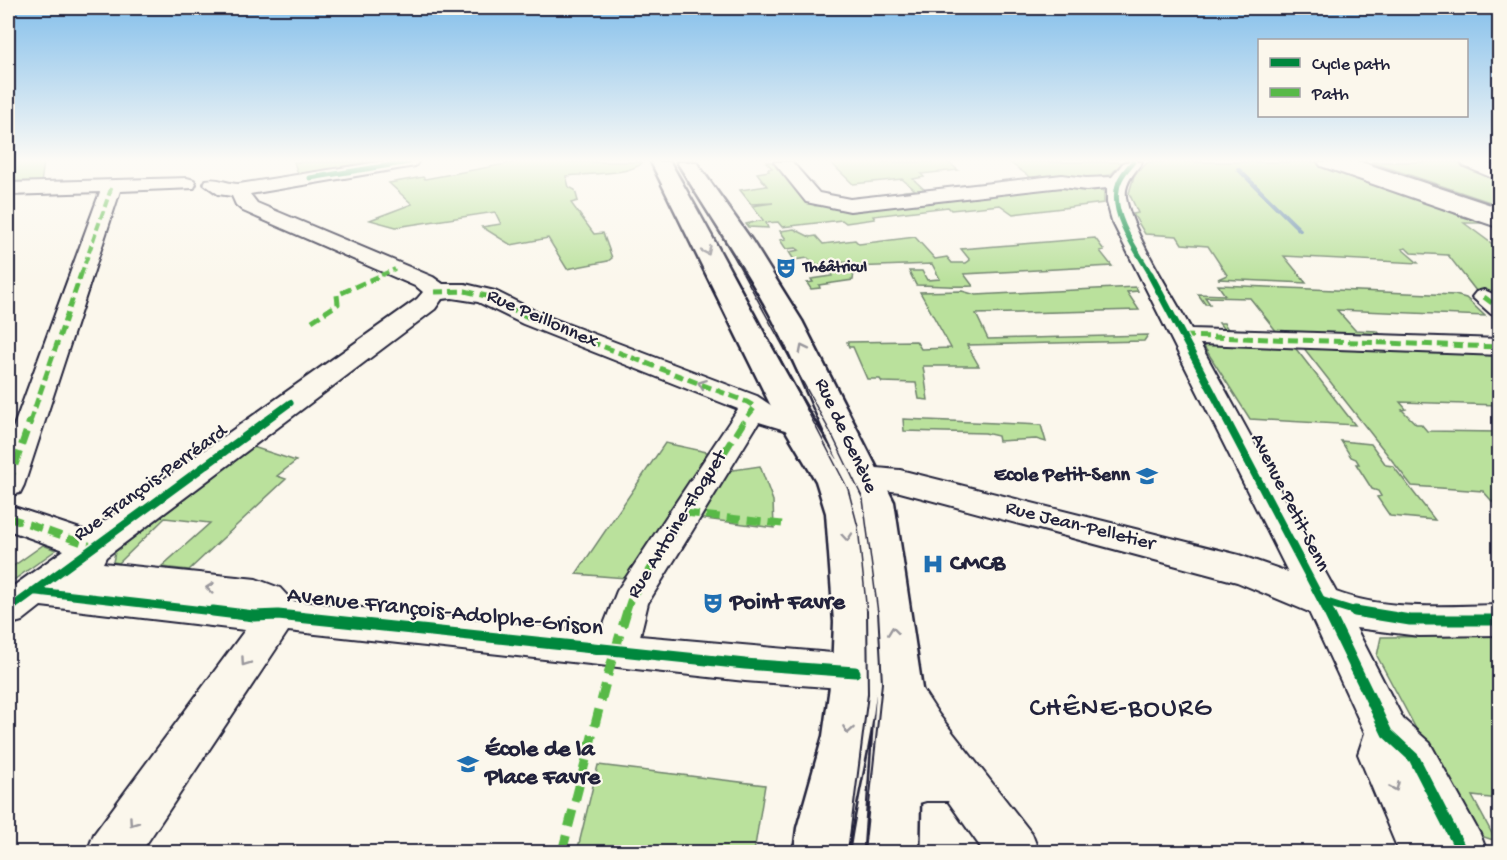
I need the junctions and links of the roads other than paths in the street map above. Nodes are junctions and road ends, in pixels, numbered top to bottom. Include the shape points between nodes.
1 (106, 202) edge
2 (244, 202) edge
3 (681, 202) edge
4 (714, 202) edge
5 (835, 202) edge
6 (875, 202) edge
7 (1116, 202) edge
8 (1441, 202) edge
9 (1462, 202) edge
10 (1480, 202) edge
11 (1500, 209) edge
12 (1500, 215) edge
13 (1500, 222) edge
14 (435, 292) junction
15 (1183, 336) junction
16 (1500, 347) edge
17 (755, 407) junction
18 (798, 425) junction
19 (850, 479) junction
20 (8, 485) edge
21 (8, 517) edge
22 (94, 547) junction
23 (20, 600) edge
24 (1322, 602) junction
25 (278, 615) junction
26 (1500, 620) edge
27 (616, 650) junction
28 (855, 672) junction
29 (899, 689) junction
30 (1387, 732) junction
31 (958, 779) junction
32 (895, 788) junction
33 (112, 852) edge
34 (821, 852) edge
35 (892, 852) edge
36 (1014, 852) edge
37 (1424, 852) edge
38 (1462, 852) edge

1 - 20 street
2 - 14 street via 432,285
3 -> 18 main road, Rue de Genève
19 -> 4 main road, Rue de Genève via 847,443 824,391 747,251
5 - 6 street
7 - 15 street, Avenue Petit-Senn
8 - 13 street
9 - 12 main road
10 - 11 main road
17 -> 14 street, Rue Peillonnex via 513,311 489,296 462,290
14 - 22 street, Rue François-Perréard via 426,304
15 - 16 street
15 - 24 street, Avenue Petit-Senn
17 - 18 street, Rue Peillonnex
17 - 27 street, Rue Antoine-Floquet via 630,601
18 - 19 main road, Rue de Genève
19 - 24 street, Rue Jean-Pelletier via 900,481 1243,570
19 -> 28 main road, Rue de Genève via 845,513 855,622
29 -> 19 main road, Rue de Genève via 876,502
21 - 22 street
22 - 23 street, Rue François-Perréard
25 -> 22 street, Avenue François-Adolphe-Grison via 271,600 256,593 91,576 85,572 85,562
23 - 25 street, Avenue François-Adolphe-Grison
24 - 26 street, Rue Jean-Pelletier via 1366,615
24 - 30 street, Avenue Petit-Senn
25 - 27 street, Avenue François-Adolphe-Grison
25 -> 33 street
27 - 28 street, Avenue François-Adolphe-Grison
28 -> 34 main road, Rue de Genève via 847,736
29 - 31 street
29 - 32 main road, Rue de Genève
30 -> 37 street via 1381,754
30 - 38 street, Avenue Petit-Senn via 1414,758
31 - 32 street via 926,779
31 - 36 street
32 - 35 main road, Rue de Genève

